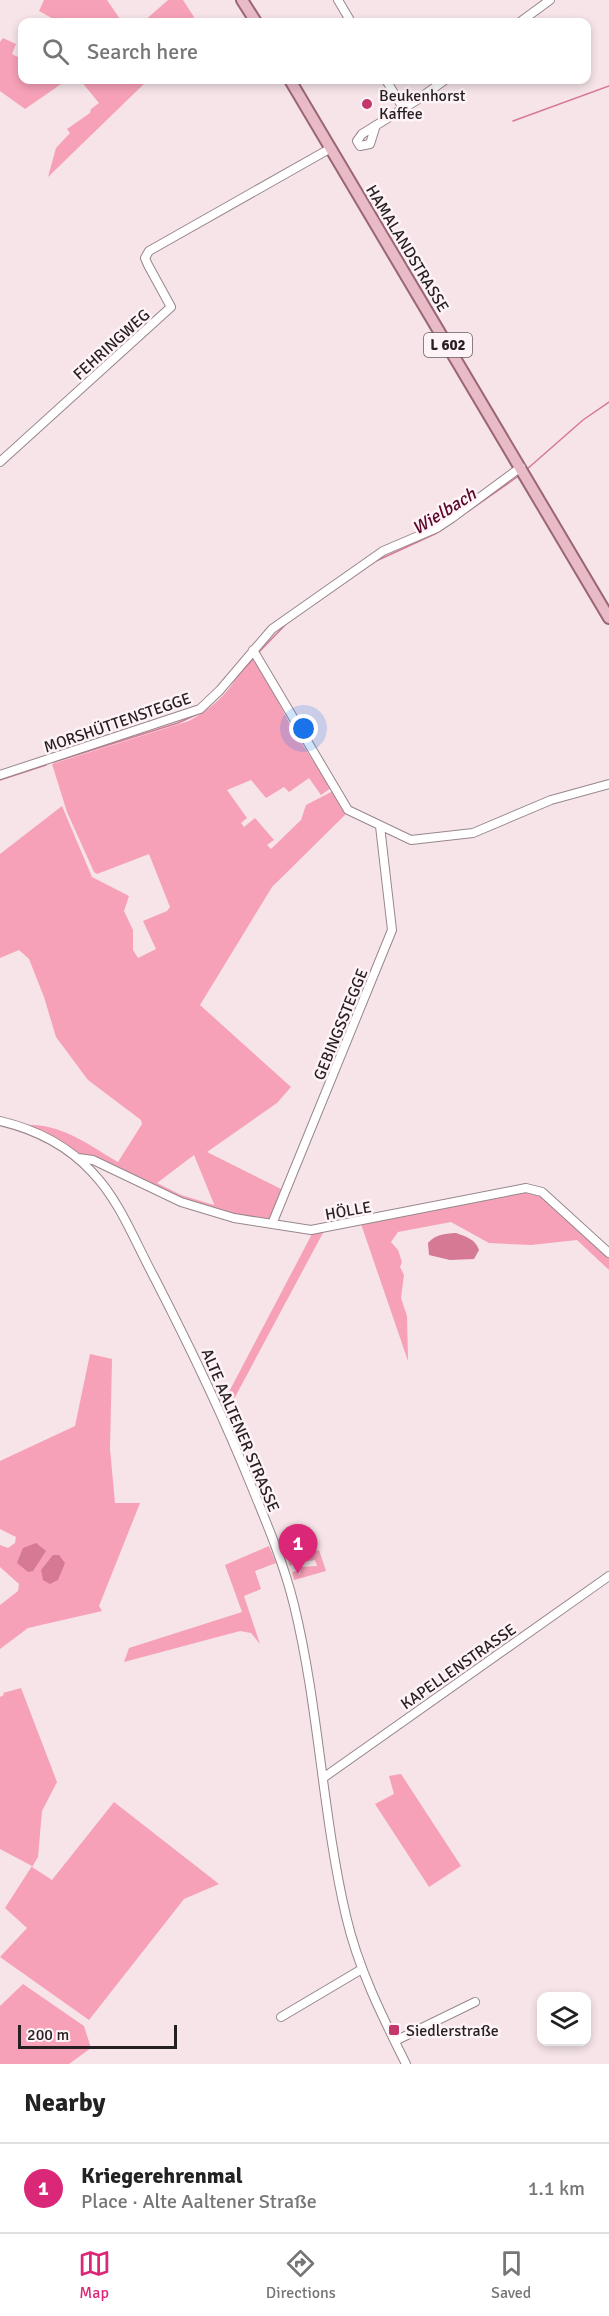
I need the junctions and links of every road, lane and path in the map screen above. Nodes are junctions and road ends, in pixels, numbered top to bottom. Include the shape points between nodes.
1 (242, 0) edge
2 (338, 0) edge
3 (550, 0) edge
4 (253, 18) edge
5 (349, 18) edge
6 (525, 18) edge
7 (292, 84) edge
8 (388, 84) edge
9 (439, 84) edge
10 (403, 108) junction
11 (376, 125) dead end
12 (331, 148) junction
13 (0, 462) edge
14 (522, 470) junction
15 (609, 618) edge
16 (253, 650) junction
17 (0, 775) edge
18 (609, 784) edge
19 (380, 826) junction
20 (0, 1121) edge
21 (78, 1158) junction
22 (272, 1224) junction
23 (609, 1253) edge
24 (609, 1576) edge
25 (323, 1778) junction
26 (362, 1969) junction
27 (475, 2002) dead end
28 (281, 2017) dead end
29 (395, 2041) junction
30 (406, 2064) edge

1 - 4 main road
2 - 5 street
3 - 6 street
7 - 12 main road, HAMALANDSTRASSE / L 602
8 - 10 street
9 - 10 street
10 - 11 street
12 - 13 street, FEHRINGWEG via 149,251 147,265 171,307
12 - 14 main road, HAMALANDSTRASSE / L 602
14 - 15 main road, HAMALANDSTRASSE / L 602
14 - 16 street, MORSHÜTTENSTEGGE via 437,528 383,551 272,629
16 - 17 street, MORSHÜTTENSTEGGE via 210,701 191,713
16 - 19 street via 348,810
18 - 19 street via 551,800 473,833 411,840
19 - 22 street, GEBINGSSTEGGE via 392,930
20 - 21 street, ALTE AALTENER STRASSE via 30,1130
21 - 22 street, HÖLLE via 93,1160 181,1202 234,1218
21 - 25 street, ALTE AALTENER STRASSE via 115,1202 201,1367 275,1542 295,1608
22 - 23 street, HÖLLE via 311,1230 327,1228 526,1188 542,1192
24 - 25 street, KAPELLENSTRASSE
25 - 26 street, ALTE AALTENER STRASSE via 346,1918
26 - 28 street
26 - 29 street, ALTE AALTENER STRASSE
27 - 29 street
29 - 30 street, ALTE AALTENER STRASSE

